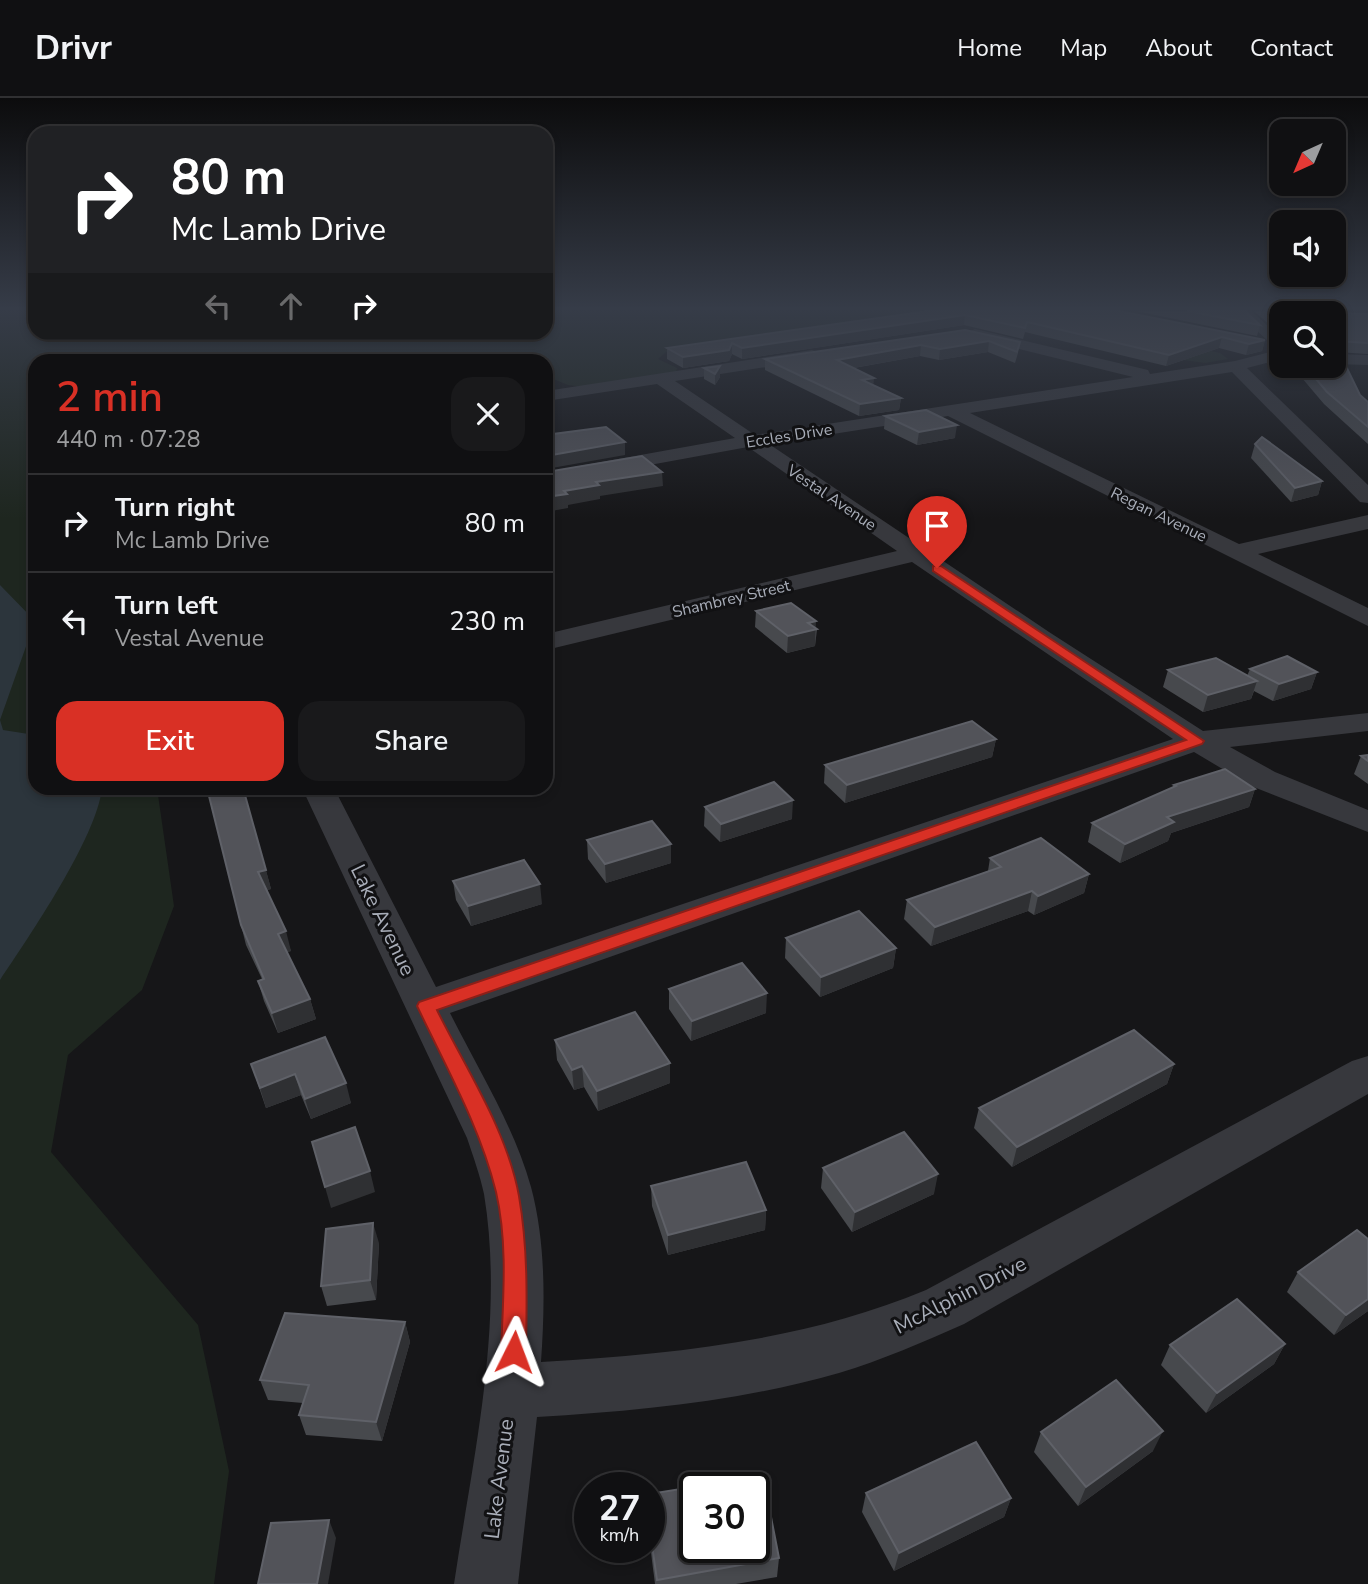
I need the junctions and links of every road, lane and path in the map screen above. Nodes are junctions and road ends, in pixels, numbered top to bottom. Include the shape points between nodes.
1 (659, 379) edge
2 (661, 379) edge
3 (1149, 379) edge
4 (1249, 379) edge
5 (553, 395) edge
6 (950, 410) junction
7 (751, 441) junction
8 (553, 477) edge
9 (1368, 497) edge
10 (1368, 522) edge
11 (1237, 552) junction
12 (916, 554) junction
13 (1368, 618) edge
14 (553, 640) edge
15 (1368, 722) edge
16 (1197, 741) junction
17 (321, 795) edge
18 (1368, 822) edge
19 (426, 1006) junction
20 (1368, 1073) edge
21 (510, 1391) junction
22 (486, 1584) edge

1 - 5 street
2 - 7 street, Vestal Avenue
3 - 6 street, Eccles Drive
4 - 9 street
6 - 7 street, Eccles Drive
6 - 11 street, Regan Avenue
7 - 8 street, Eccles Drive
7 - 12 street, Vestal Avenue
10 - 11 street
11 - 13 street, Regan Avenue
12 - 14 street, Shambrey Street
12 - 16 street, Vestal Avenue
15 - 16 street
16 - 18 street, Vestal Avenue via 1263,779
16 - 19 street
17 - 19 street, Lake Avenue
19 - 21 street, Lake Avenue via 490,1138 508,1194 516,1271
20 - 21 street, McAlphin Drive via 899,1329 738,1370 623,1385
21 - 22 street, Lake Avenue

